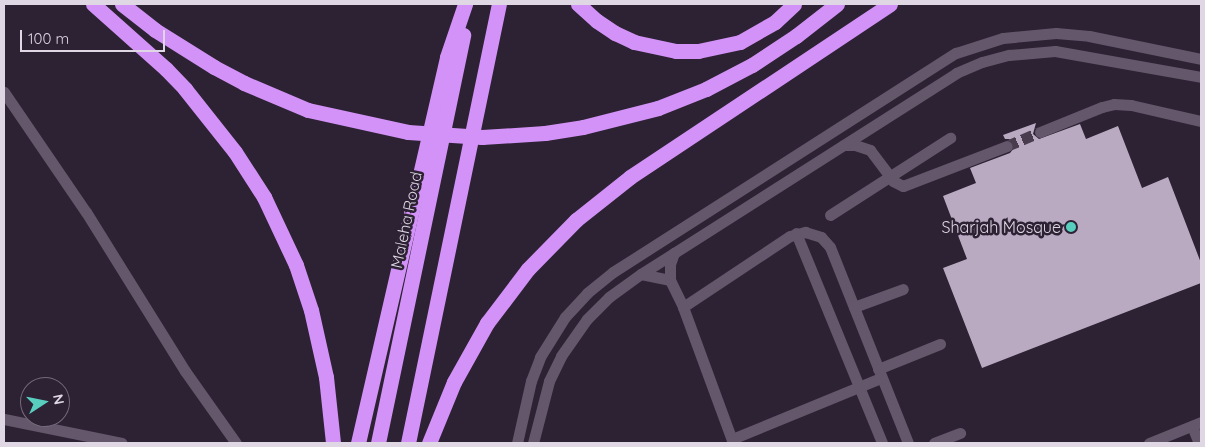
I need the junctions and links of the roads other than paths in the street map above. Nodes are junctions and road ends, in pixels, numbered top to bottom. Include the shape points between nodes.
1 (93, 4) edge
2 (122, 4) edge
3 (465, 4) edge
4 (469, 4) edge
5 (499, 4) edge
6 (578, 4) edge
7 (794, 4) edge
8 (837, 4) edge
9 (890, 4) edge
10 (1201, 59) edge
11 (1201, 78) edge
12 (4, 92) edge
13 (867, 109) junction
14 (1201, 121) edge
15 (874, 124) junction
16 (1040, 132) tunnel mouth
17 (950, 138) dead end
18 (818, 141) junction
19 (844, 144) junction
20 (1007, 146) tunnel mouth
21 (870, 150) junction
22 (828, 154) junction
23 (890, 177) junction
24 (830, 215) dead end
25 (796, 233) junction
26 (674, 253) junction
27 (641, 274) junction
28 (670, 280) junction
29 (903, 289) dead end
30 (854, 307) junction
31 (682, 308) junction
32 (940, 344) dead end
33 (880, 373) junction
34 (859, 387) junction
35 (4, 419) edge
36 (1197, 424) edge
37 (960, 433) dead end
38 (732, 441) edge
39 (122, 443) edge
40 (236, 443) edge
41 (333, 443) edge
42 (358, 443) edge
43 (378, 443) edge
44 (408, 443) edge
45 (429, 443) edge
46 (517, 443) edge
47 (533, 443) edge
48 (882, 443) edge
49 (908, 443) edge
50 (934, 443) edge
51 (1149, 443) edge
52 (1199, 443) edge

1 - 41 highway via 185,89 235,152 264,197 289,249 311,310 326,377
2 - 8 highway via 191,54 244,83 308,110 408,132 507,137 583,127 666,105 706,89 752,65
3 - 42 highway via 447,57
4 - 43 highway, Maleha Road
5 - 44 highway
6 - 7 highway via 597,22 634,42 691,52 740,42 775,22
9 - 45 highway via 630,177 576,220 528,269 487,323 454,382
10 - 13 street via 1089,36 1056,33 1021,35 985,42 956,53
11 - 15 street via 1072,52 1023,52 982,62 956,73
12 - 40 street via 105,241 189,378
13 - 15 street
13 - 18 street
14 - 16 street via 1114,104
15 - 19 street
15 - 21 street
17 - 23 street
18 - 22 street
18 - 46 street via 613,272 587,293 565,317 540,357
19 - 21 street
19 - 22 street
20 - 23 street via 908,185 898,185
21 - 23 street
22 - 26 street
23 - 24 street
25 - 30 street via 811,233 826,242
25 - 31 street
25 - 34 street
26 - 27 street
26 - 28 street
27 - 28 street
27 - 47 street via 597,308 568,343 549,381
28 - 31 street
29 - 30 street
30 - 33 street
31 - 38 street
32 - 33 street
33 - 34 street
33 - 49 street
34 - 38 street
34 - 48 street
35 - 39 street
36 - 51 street
36 - 52 street
37 - 50 street

